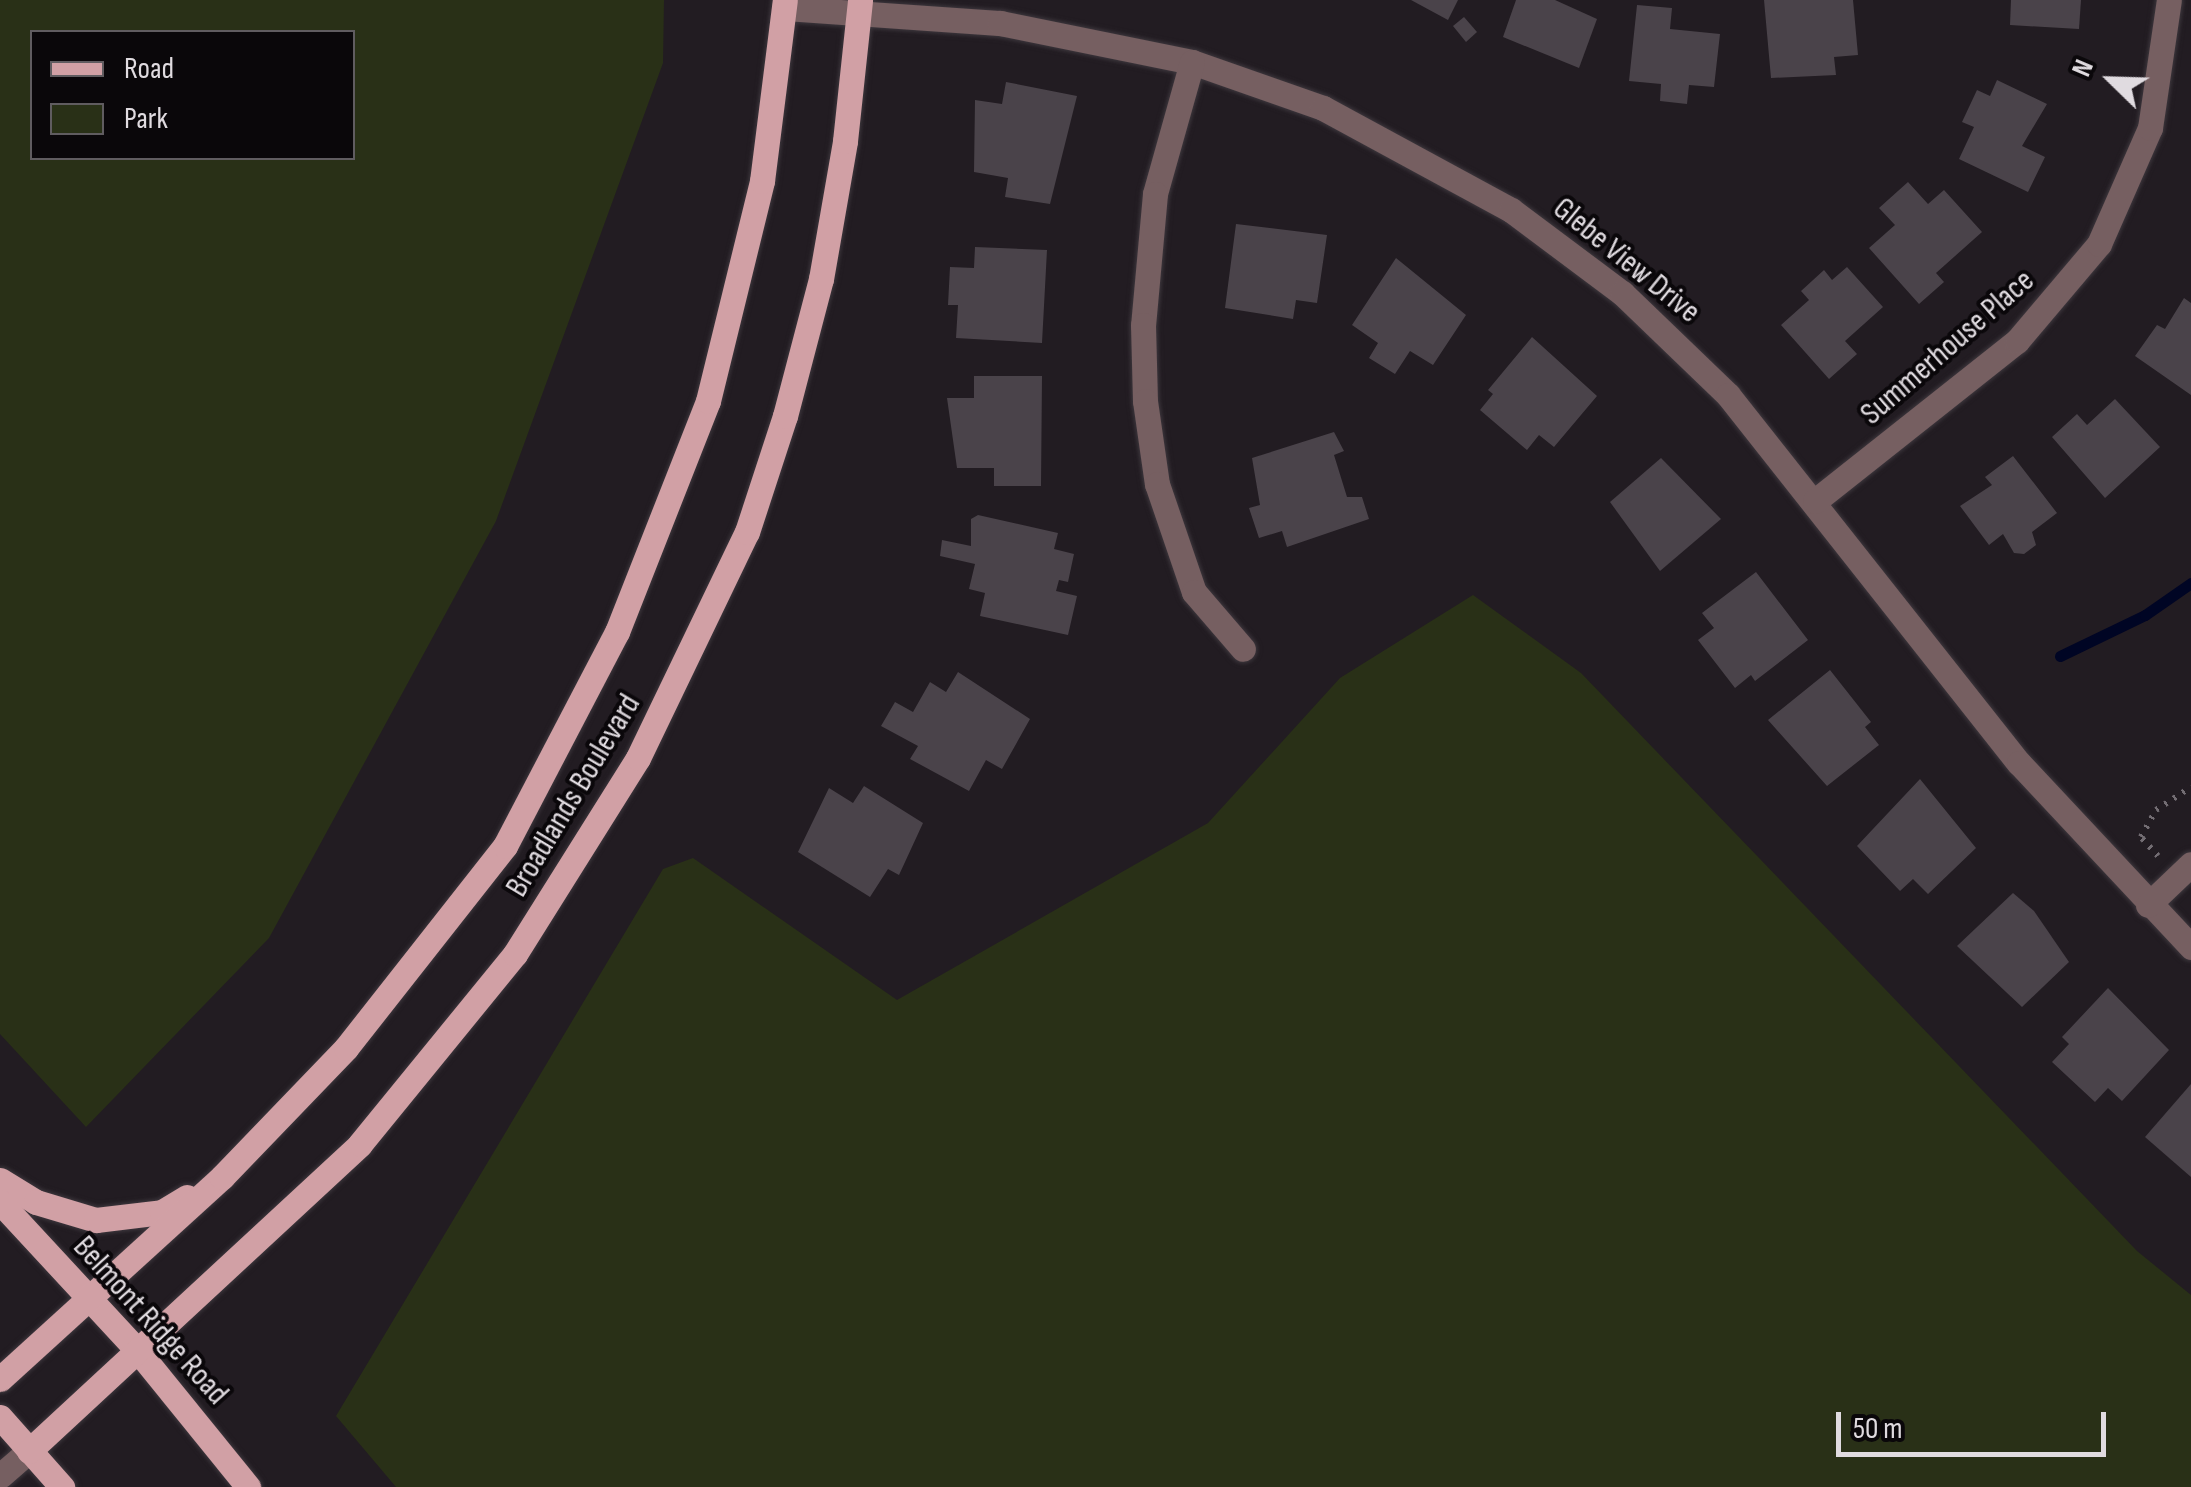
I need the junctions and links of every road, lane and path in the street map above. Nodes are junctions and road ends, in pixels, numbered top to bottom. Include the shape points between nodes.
1 (2169, 0) edge
2 (785, 4) edge
3 (860, 6) edge
4 (1192, 62) junction
5 (1816, 501) junction
6 (1243, 650) dead end
7 (2191, 786) edge
8 (2184, 871) edge
9 (2148, 905) junction
10 (2191, 947) edge
11 (222, 1177) junction
12 (0, 1180) edge
13 (0, 1202) edge
14 (90, 1299) junction
15 (138, 1351) junction
16 (0, 1379) edge
17 (0, 1417) edge
18 (29, 1451) junction
19 (0, 1476) edge
20 (62, 1487) edge
21 (248, 1487) edge

1 - 5 street, Summerhouse Place via 2150,128 2099,244 2017,341
2 - 3 street, Glebe View Drive
2 - 11 main road, Broadlands Boulevard via 742,278 702,417 617,632 505,846 455,916 346,1048
3 - 4 street, Glebe View Drive via 1062,32
3 - 15 main road, Broadlands Boulevard via 824,262 786,416 746,532 684,673 576,866 440,1050 360,1144
4 - 5 street, Glebe View Drive via 1385,138 1526,220 1672,338
4 - 6 street via 1156,194 1143,325 1146,401 1157,484 1194,592
5 - 9 street, Glebe View Drive via 2018,763
7 - 8 path via 2156,810 2141,837
8 - 9 street
9 - 10 street, Glebe View Drive
11 - 12 main road via 162,1212 106,1220 53,1208
11 - 14 main road, Broadlands Boulevard
13 - 14 main road, Belmont Ridge Road
14 - 15 main road, Belmont Ridge Road
14 - 16 main road, Broadlands Boulevard
15 - 18 main road, Broadlands Boulevard
15 - 21 main road, Belmont Ridge Road
17 - 18 main road
18 - 19 street
18 - 20 main road

